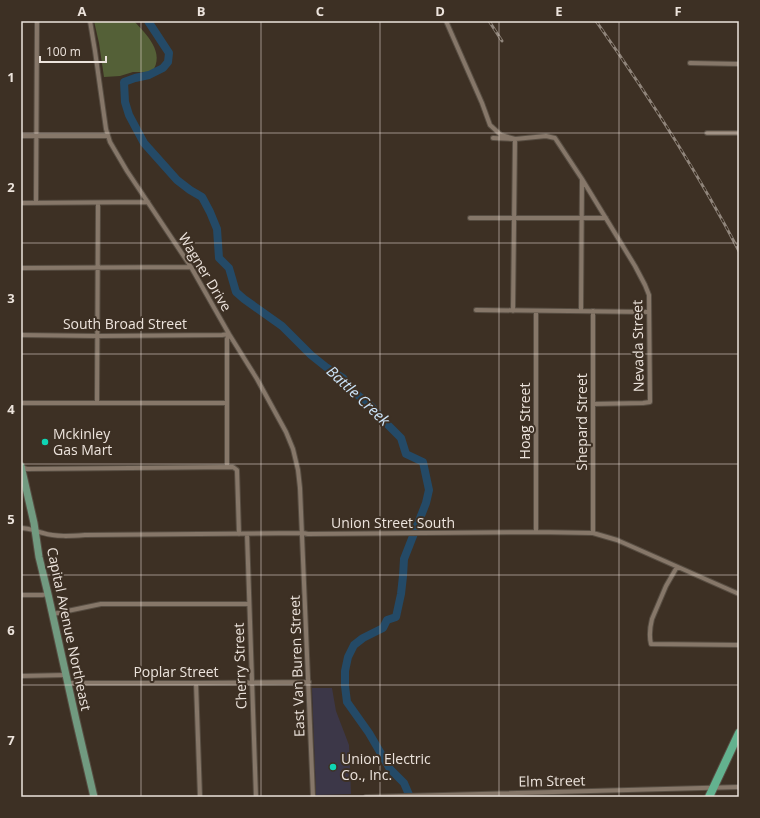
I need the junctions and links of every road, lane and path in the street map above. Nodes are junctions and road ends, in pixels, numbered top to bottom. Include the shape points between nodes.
1 (37, 21) edge
2 (90, 21) edge
3 (446, 21) edge
4 (690, 63) dead end
5 (739, 64) edge
6 (707, 133) dead end
7 (739, 134) edge
8 (21, 136) edge
9 (36, 136) junction
10 (108, 136) junction
11 (493, 138) dead end
12 (515, 139) junction
13 (582, 179) junction
14 (148, 202) junction
15 (21, 203) edge
16 (36, 203) junction
17 (98, 203) junction
18 (470, 218) dead end
19 (515, 218) junction
20 (582, 218) junction
21 (606, 218) junction
22 (191, 267) junction
23 (21, 268) edge
24 (98, 268) junction
25 (476, 310) dead end
26 (513, 311) junction
27 (536, 311) junction
28 (581, 311) junction
29 (594, 311) junction
30 (649, 312) junction
31 (229, 334) junction
32 (21, 335) edge
33 (98, 336) junction
34 (97, 403) junction
35 (227, 403) junction
36 (21, 404) edge
37 (593, 404) junction
38 (21, 467) edge
39 (227, 467) junction
40 (21, 528) edge
41 (35, 530) junction
42 (536, 532) junction
43 (303, 533) junction
44 (593, 533) junction
45 (239, 534) junction
46 (247, 534) junction
47 (677, 567) junction
48 (48, 594) junction
49 (739, 594) edge
50 (21, 595) edge
51 (249, 604) junction
52 (53, 614) junction
53 (739, 645) edge
54 (66, 675) junction
55 (21, 676) edge
56 (309, 682) junction
57 (196, 683) junction
58 (252, 683) junction
59 (68, 684) junction
60 (739, 733) edge
61 (739, 787) edge
62 (713, 788) junction
63 (377, 796) edge
64 (94, 797) edge
65 (200, 797) edge
66 (256, 797) edge
67 (313, 797) edge
68 (366, 797) edge
69 (709, 797) edge

1 - 9 street
2 - 10 street, Wagner Drive
3 - 12 street via 490,125 501,135
4 - 5 street
6 - 7 street
8 - 9 street
9 - 10 street
9 - 16 street
10 - 14 street, Wagner Drive via 127,172
11 - 12 street
12 - 13 street, Nevada Street via 546,136 554,138
12 - 19 street
13 - 20 street
13 - 21 street, Nevada Street
14 - 17 street
14 - 22 street, Wagner Drive
15 - 16 street
16 - 17 street
17 - 24 street
18 - 19 street
19 - 20 street
19 - 26 street
20 - 21 street
20 - 28 street
21 - 30 street, Nevada Street via 645,285 649,295
22 - 24 street
22 - 31 street, Wagner Drive
23 - 24 street
24 - 33 street
25 - 26 street
26 - 27 street
27 - 28 street
27 - 42 street, Hoag Street
28 - 29 street
29 - 30 street
29 - 37 street, Shepard Street
30 - 37 street, Nevada Street via 650,402
31 - 33 street, South Broad Street
31 - 35 street
31 - 43 street, Wagner Drive via 257,379 293,449 298,470
32 - 33 street, South Broad Street
33 - 34 street
34 - 35 street
34 - 36 street
35 - 39 street
37 - 44 street, Shepard Street
38 - 39 street
38 - 41 main road, Capital Avenue Northeast
39 - 45 street via 237,470
40 - 41 street, Union Street South
41 - 45 street, Union Street South via 44,534 68,536
41 - 48 main road, Capital Avenue Northeast
42 - 43 street, Union Street South
42 - 44 street, Union Street South
43 - 46 street, Union Street South
43 - 56 street, East Van Buren Street
44 - 47 street, Union Street South via 617,540
45 - 46 street, Union Street South
46 - 51 street, Cherry Street
47 - 49 street, Union Street South
47 - 53 street via 650,623 651,644
48 - 50 street
48 - 52 main road, Capital Avenue Northeast
51 - 52 street via 100,604
51 - 58 street, Cherry Street
52 - 54 main road, Capital Avenue Northeast
54 - 55 street
54 - 59 main road, Capital Avenue Northeast
56 - 58 street, Poplar Street
56 - 67 street, East Van Buren Street
57 - 58 street, Poplar Street
57 - 59 street, Poplar Street
57 - 65 street
58 - 66 street, Cherry Street
59 - 64 main road, Capital Avenue Northeast
60 - 62 highway
61 - 62 street, Elm Street
62 - 63 street, Elm Street
62 - 69 highway
63 - 68 street, Elm Street

